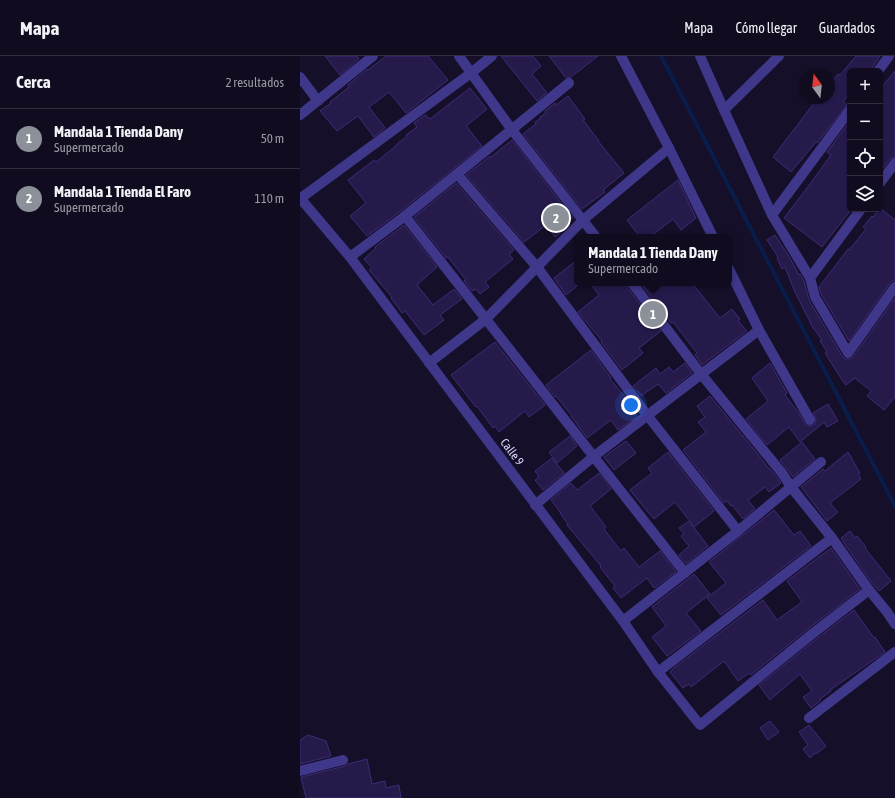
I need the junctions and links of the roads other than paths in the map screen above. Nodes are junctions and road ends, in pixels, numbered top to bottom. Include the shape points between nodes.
1 (373, 56) edge
2 (459, 56) edge
3 (492, 56) edge
4 (621, 56) edge
5 (700, 56) edge
6 (779, 56) edge
7 (889, 56) edge
8 (880, 68) edge
9 (472, 73) junction
10 (300, 77) edge
11 (569, 84) dead end
12 (318, 101) junction
13 (724, 110) junction
14 (847, 114) edge
15 (300, 115) edge
16 (512, 130) junction
17 (669, 148) junction
18 (895, 163) edge
19 (458, 174) junction
20 (883, 180) edge
21 (300, 198) edge
22 (859, 212) edge
23 (405, 216) junction
24 (772, 216) junction
25 (583, 220) junction
26 (594, 234) edge
27 (712, 234) edge
28 (350, 257) junction
29 (536, 267) junction
30 (732, 275) edge
31 (810, 278) junction
32 (634, 286) edge
33 (895, 287) edge
34 (486, 319) junction
35 (759, 330) junction
36 (429, 363) junction
37 (701, 374) junction
38 (647, 415) junction
39 (810, 420) dead end
40 (593, 457) junction
41 (821, 462) dead end
42 (791, 487) junction
43 (535, 505) junction
44 (738, 531) junction
45 (832, 538) junction
46 (685, 573) junction
47 (869, 590) junction
48 (623, 621) junction
49 (895, 624) edge
50 (895, 652) edge
51 (658, 672) junction
52 (809, 718) dead end
53 (343, 760) dead end
54 (300, 771) edge

1 - 12 street
2 - 9 street
3 - 9 street
4 - 17 street
5 - 13 street
6 - 13 street
7 - 8 street
9 - 16 street
9 - 21 street
10 - 12 street
11 - 16 street
12 - 15 street
13 - 24 street
14 - 24 street
16 - 19 street
16 - 25 street
17 - 25 street
17 - 27 street
18 - 20 street
19 - 23 street
19 - 29 street
21 - 28 street, Calle 9
22 - 31 street
23 - 28 street
23 - 34 street
24 - 31 street
25 - 26 street
25 - 29 street
28 - 36 street, Calle 9
29 - 34 street
29 - 38 street
30 - 35 street
31 - 33 street via 815,297 848,353
32 - 37 street
34 - 36 street
34 - 40 street
35 - 37 street
35 - 39 street
36 - 43 street, Calle 9
37 - 38 street
37 - 42 street
38 - 40 street
38 - 44 street
40 - 43 street
40 - 46 street
41 - 42 street
42 - 44 street
42 - 45 street
43 - 48 street, Calle 9
44 - 46 street
45 - 47 street
45 - 51 street
46 - 48 street
47 - 49 street
47 - 51 street, Calle 9 via 700,725
48 - 51 street, Calle 9
50 - 52 street
53 - 54 street

